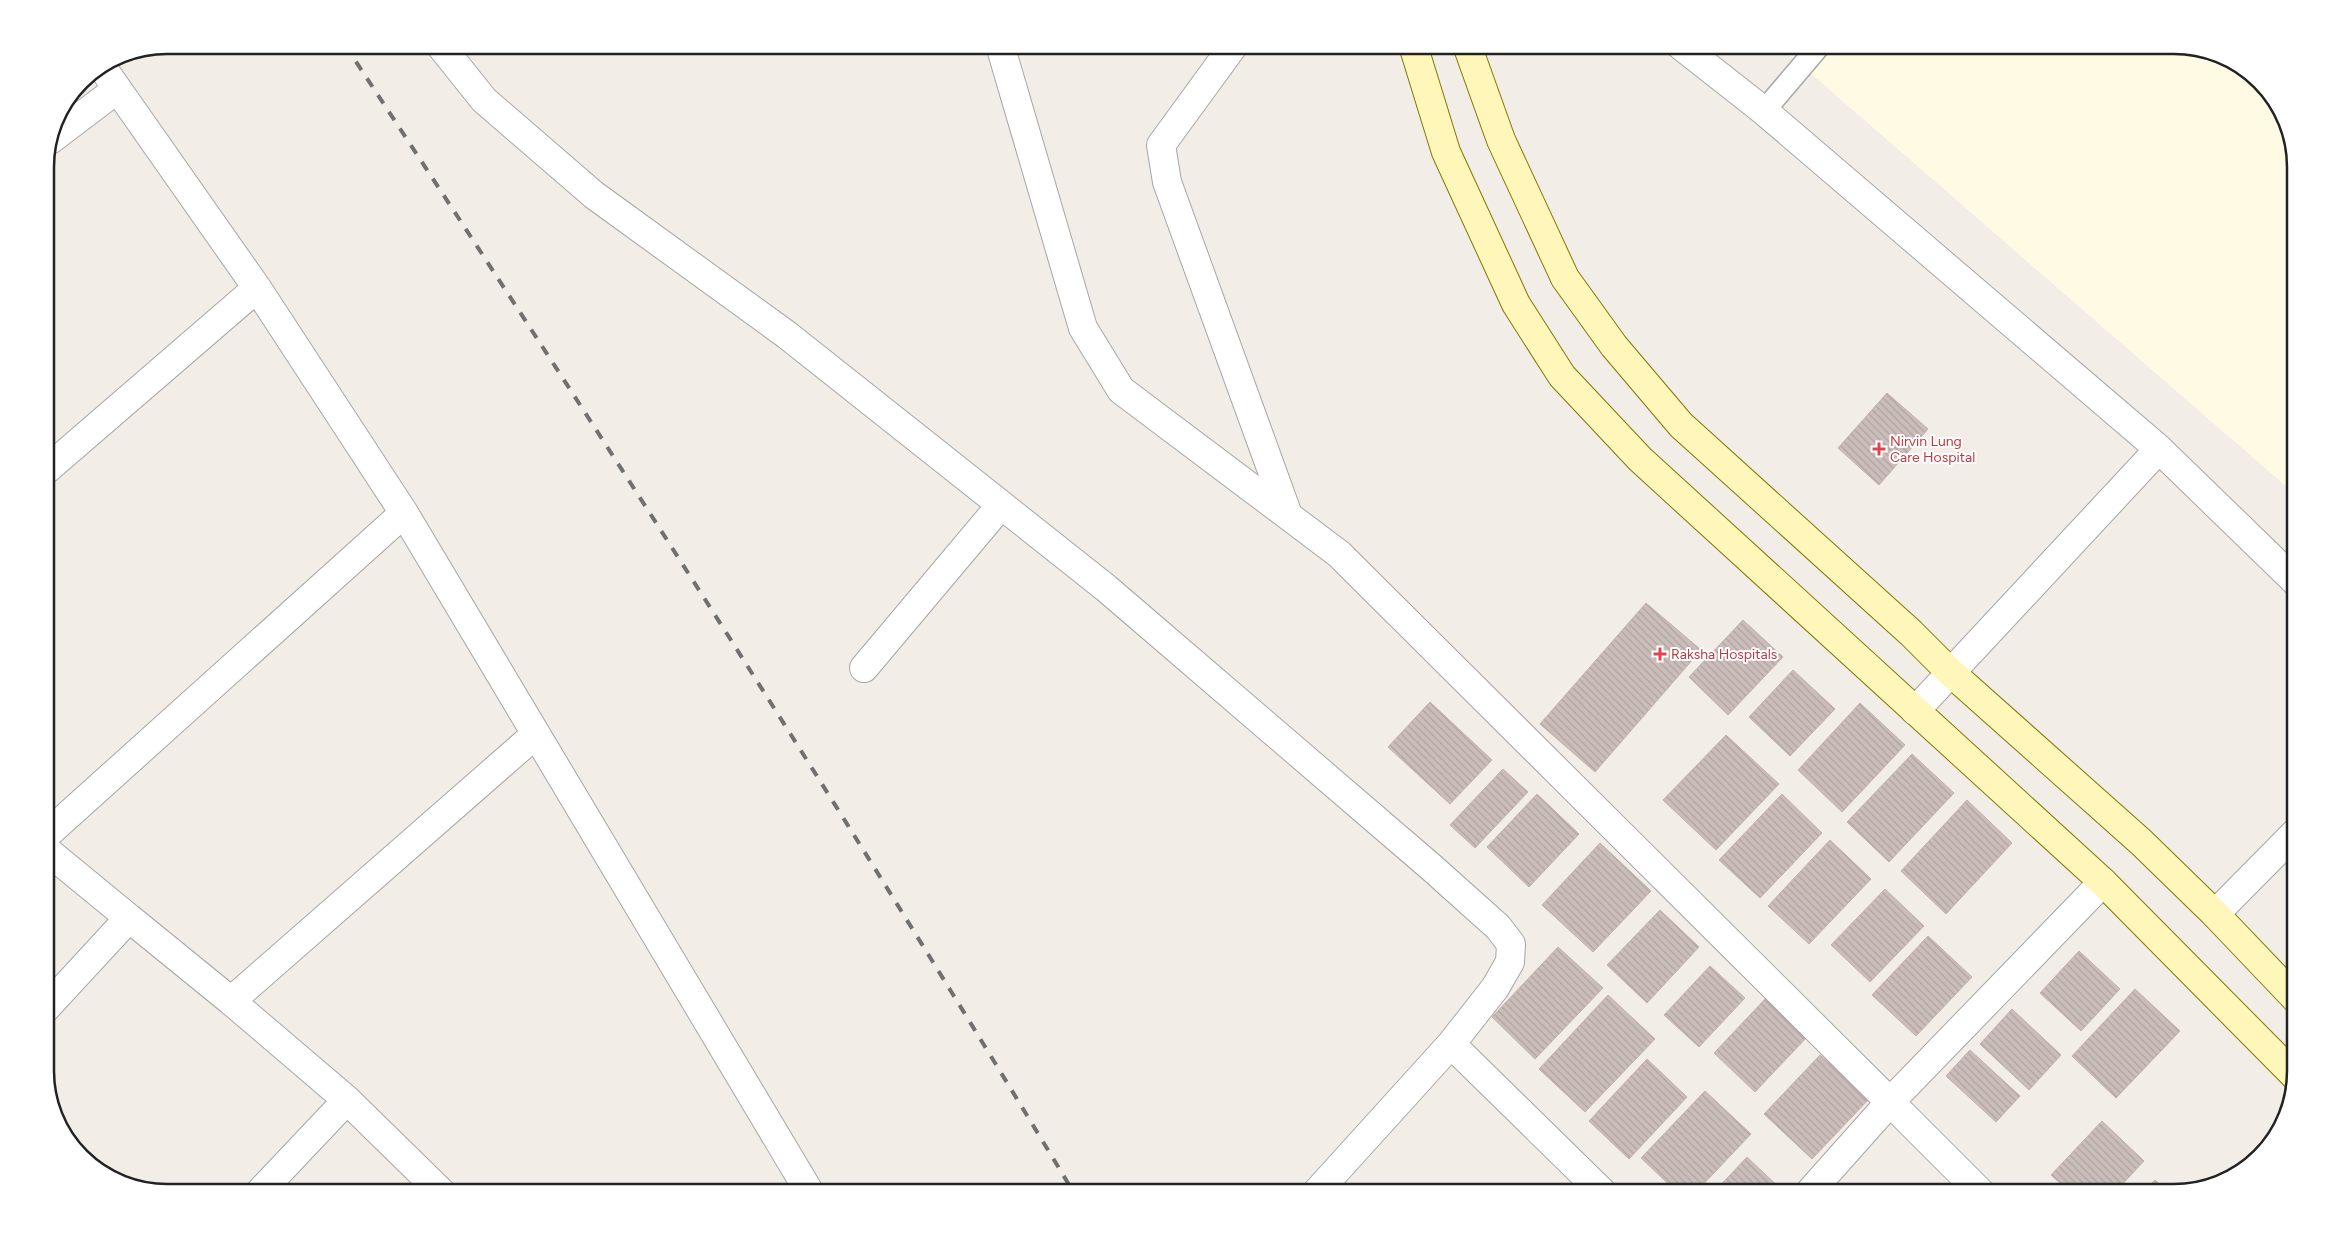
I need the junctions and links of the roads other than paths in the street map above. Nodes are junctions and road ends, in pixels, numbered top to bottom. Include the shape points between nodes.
1 (447, 54) edge
2 (1003, 54) edge
3 (1227, 54) edge
4 (1416, 54) edge
5 (1470, 54) edge
6 (1691, 54) edge
7 (1812, 54) edge
8 (105, 72) edge
9 (116, 90) junction
10 (1764, 111) junction
11 (59, 133) edge
12 (257, 288) junction
13 (2159, 449) junction
14 (54, 463) edge
15 (1001, 505) junction
16 (404, 513) junction
17 (1288, 515) junction
18 (2287, 573) edge
19 (864, 668) dead end
20 (1950, 671) junction
21 (1915, 710) junction
22 (536, 734) junction
23 (54, 828) edge
24 (2287, 841) edge
25 (54, 856) edge
26 (2103, 882) junction
27 (2215, 914) junction
28 (129, 918) junction
29 (2287, 990) edge
30 (54, 999) edge
31 (231, 1001) junction
32 (1451, 1044) junction
33 (2287, 1068) edge
34 (347, 1100) junction
35 (1890, 1102) junction
36 (268, 1184) edge
37 (433, 1184) edge
38 (805, 1184) edge
39 (1324, 1184) edge
40 (1594, 1184) edge
41 (1817, 1184) edge
42 (1972, 1184) edge

1 - 15 street via 484,100 594,195 787,335
2 - 17 street via 1084,328 1121,390
3 - 17 street via 1161,145 1167,182
4 - 21 main road via 1446,152 1516,304 1562,376 1640,459
5 - 20 main road via 1501,140 1565,278 1614,346 1681,425
6 - 10 street
7 - 10 lane
8 - 9 street
9 - 11 street
9 - 12 street
10 - 13 street
12 - 14 street
12 - 16 street
13 - 18 street
13 - 20 street
15 - 19 street
15 - 32 street via 1106,588 1498,927 1511,944 1510,962 1495,988
16 - 22 street
16 - 23 street
17 - 35 street via 1339,554
20 - 21 street
20 - 27 main road via 2141,842
21 - 26 main road
22 - 31 street
22 - 38 street
24 - 27 street
25 - 28 street
26 - 33 main road
26 - 35 street
27 - 29 main road
28 - 30 street
28 - 31 street
31 - 34 street
32 - 39 street
32 - 40 street
34 - 36 street
34 - 37 street
35 - 41 street
35 - 42 street

